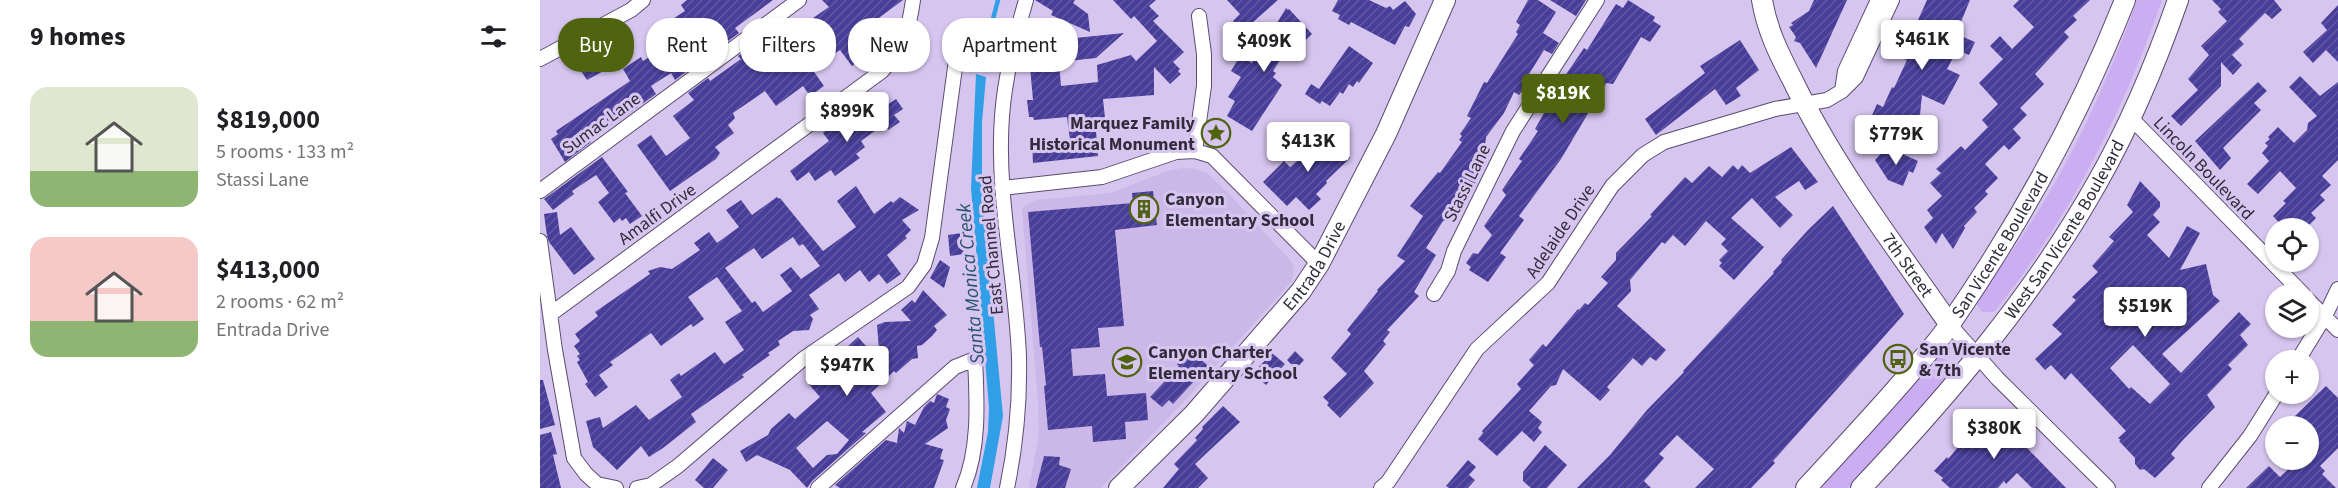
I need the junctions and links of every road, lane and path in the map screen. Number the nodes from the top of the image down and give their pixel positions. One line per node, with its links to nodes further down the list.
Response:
1 (643, 0): 14 (street)
2 (799, 0): 22 (street, Sumac Lane)
3 (913, 0): 29 (street, Amalfi Drive)
4 (1026, 0): 13 (street, East Channel Road)
5 (1445, 0): 24 (main road, Entrada Drive)
6 (1597, 0): 27 (street, Stassi Lane)
7 (1762, 0): 18 (main road)
8 (1878, 0): 17 (street)
9 (1892, 0): 17 (street)
10 (2125, 0): 31 (main road, San Vicente Boulevard)
11 (2178, 0): 19 (main road, West San Vicente Boulevard)
12 (1199, 16): 20 (street)
13 (1021, 18)
14 (540, 59)
15 (954, 72): 37 (street)
16 (1008, 72): 21 (street, East Channel Road)
17 (1842, 91): 18 (street, Adelaide Drive)
18 (1804, 104): 31 (main road, 7th Street); 42 (street, Adelaide Drive)
19 (2130, 118): 25 (street, Lincoln Boulevard); 34 (main road, West San Vicente Boulevard)
20 (1195, 151): 21 (street); 24 (street)
21 (1002, 188): 40 (street, East Channel Road)
22 (540, 190)
23 (540, 241): 29 (street)
24 (1319, 264): 41 (main road, Entrada Drive)
25 (2293, 284)
26 (2338, 289): 30 (street)
27 (1434, 294)
28 (2319, 310): 30 (street)
29 (552, 313): 36 (street)
30 (2325, 316): 32 (street); 33 (street)
31 (1950, 325): 34 (street, 7th Street); 43 (main road, San Vicente Boulevard)
32 (2338, 330)
33 (2304, 350)
34 (1978, 356): 44 (main road, West San Vicente Boulevard); 45 (street, 7th Street)
35 (2270, 404): 46 (street)
36 (616, 488)
37 (637, 488)
38 (818, 488): 39 (street)
39 (963, 488)
40 (1007, 488)
41 (1119, 488)
42 (1381, 488)
43 (1806, 488)
44 (1861, 488)
45 (2108, 488)
46 (2209, 488)

